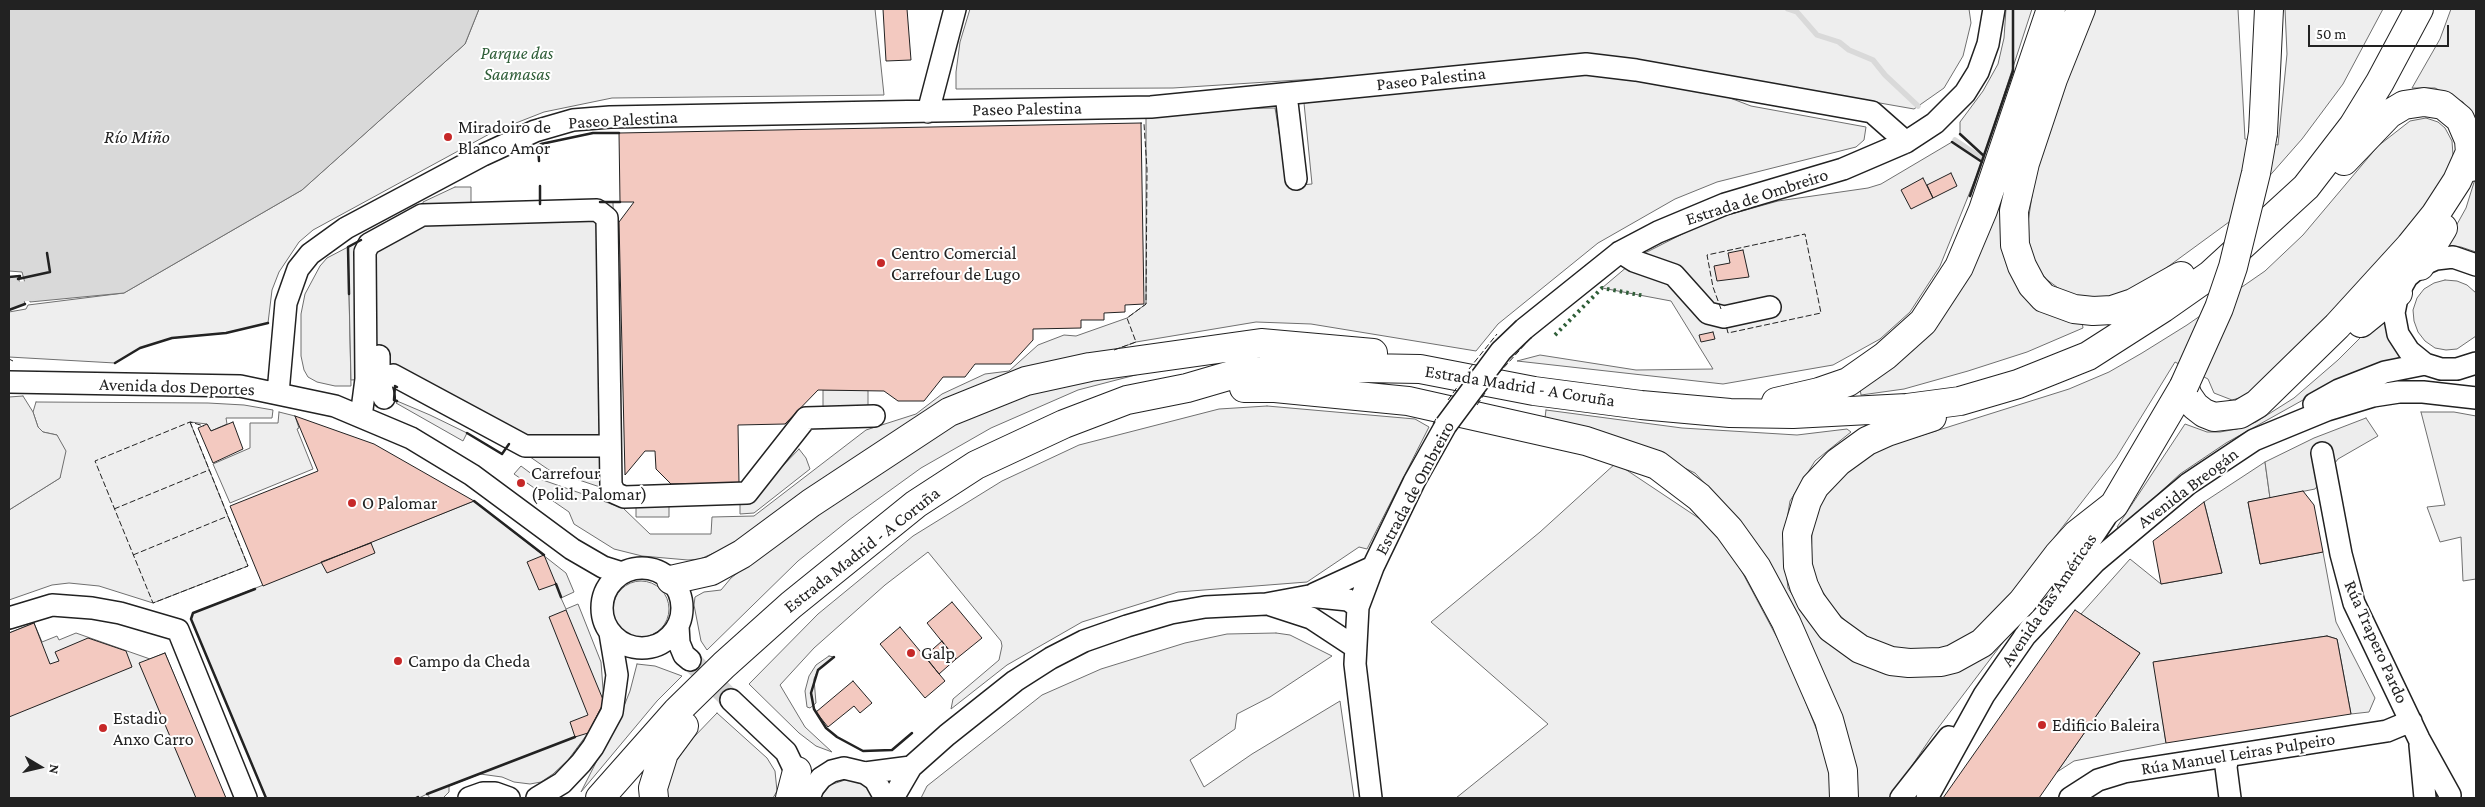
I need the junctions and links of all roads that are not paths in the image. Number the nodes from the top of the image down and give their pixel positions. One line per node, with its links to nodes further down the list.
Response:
1 (955, 9): 12 (street)
2 (1994, 9): 13 (street, Estrada de Ombreiro)
3 (2051, 9): 38 (highway)
4 (2081, 9): 17 (highway)
5 (2251, 9): 11 (highway)
6 (2268, 9): 11 (highway)
7 (2413, 9): 9 (highway)
8 (2418, 9): 9 (highway, Estrada Madrid - A Coruña)
9 (2406, 35): 16 (highway, Estrada Madrid - A Coruña)
10 (1286, 94): 12 (street, Paseo Palestina); 13 (street, Paseo Palestina); 15 (street)
11 (2266, 101): 31 (highway, bridge)
12 (928, 112): 33 (street, Paseo Palestina)
13 (1906, 142): 18 (street, Estrada de Ombreiro)
14 (2471, 150): 16 (highway); 20 (highway); 37 (highway)
15 (1296, 179)
16 (2306, 187): 17 (highway, Estrada Madrid - A Coruña)
17 (2275, 217): 36 (highway, Estrada Madrid - A Coruña)
18 (1620, 252): 24 (street); 46 (street, Estrada de Ombreiro, bridge)
19 (2476, 264): 20 (street)
20 (2420, 266): 21 (street)
21 (2398, 293): 25 (street); 37 (highway)
22 (356, 297): 29 (street)
23 (377, 297): 34 (street)
24 (1770, 307)
25 (2425, 364): 26 (street); 41 (street)
26 (2475, 364)
27 (1420, 368): 32 (highway, Estrada Madrid - A Coruña); 38 (highway, Estrada Madrid - A Coruña); 48 (highway)
28 (393, 374): 42 (street)
29 (366, 379): 40 (street); 42 (street)
30 (9, 382): 33 (street, Avenida dos Deportes)
31 (2184, 386): 37 (highway); 44 (highway)
32 (1187, 388): 60 (highway, Estrada Madrid - A Coruña); 82 (highway)
33 (278, 393): 40 (street, Avenida dos Deportes)
34 (384, 398)
35 (2476, 398): 41 (street, Avenida Breogán)
36 (1960, 401): 38 (highway, Estrada Madrid - A Coruña); 44 (highway)
37 (2257, 404)
38 (1730, 413)
39 (874, 416): 42 (street)
40 (361, 418): 45 (street, Avenida dos Deportes)
41 (2254, 440): 57 (street, Avenida Breogán)
42 (610, 446)
43 (2322, 453): 64 (street, Rúa Trapero Pardo)
44 (2114, 505): 57 (street, Avenida das Américas)
45 (572, 549): 47 (street, Avenida dos Deportes); 50 (street, Avenida dos Deportes)
46 (1373, 566): 49 (street); 52 (street, Estrada de Ombreiro)
47 (622, 573): 48 (street); 50 (street)
48 (671, 580): 55 (street)
49 (1309, 596): 51 (street); 52 (street)
50 (602, 601): 56 (street)
51 (1266, 604): 54 (street); 67 (street)
52 (1358, 610): 54 (street); 58 (street, Estrada de Ombreiro)
53 (9, 618): 71 (street)
54 (1311, 618): 58 (street)
55 (678, 626): 59 (street); 59 (street)
56 (610, 634): 59 (street); 74 (street)
57 (2024, 637): 61 (street, Avenida das Américas)
58 (1355, 647): 81 (street, Estrada de Ombreiro)
59 (649, 648)
60 (724, 665): 75 (highway, Estrada Madrid - A Coruña); 76 (highway)
61 (1984, 695): 63 (street, Avenida das Américas); 85 (street, Avenida das Américas)
62 (732, 700): 66 (street)
63 (1960, 725): 83 (street, Avenida das Américas); 84 (street)
64 (2415, 730): 65 (street, Rúa Manuel Leiras Pulpeiro); 70 (street, Rúa Trapero Pardo); 88 (street, Rúa Trapero Pardo)
65 (2228, 757): 86 (street, Rúa Manuel Leiras Pulpeiro); 87 (street)
66 (792, 762): 68 (street); 77 (highway); 78 (street)
67 (911, 766): 69 (street); 80 (street)
68 (832, 771): 69 (street); 78 (street)
69 (865, 773): 79 (street)
70 (2449, 797)
71 (246, 798)
72 (469, 798): 73 (street)
73 (509, 798)
74 (537, 798)
75 (600, 798)
76 (654, 798)
77 (790, 798)
78 (808, 798)
79 (885, 798)
80 (893, 798)
81 (1371, 798)
82 (1844, 798)
83 (1901, 798)
84 (1913, 798)
85 (1927, 798)
86 (2070, 798)
87 (2230, 798)
88 (2425, 798)

